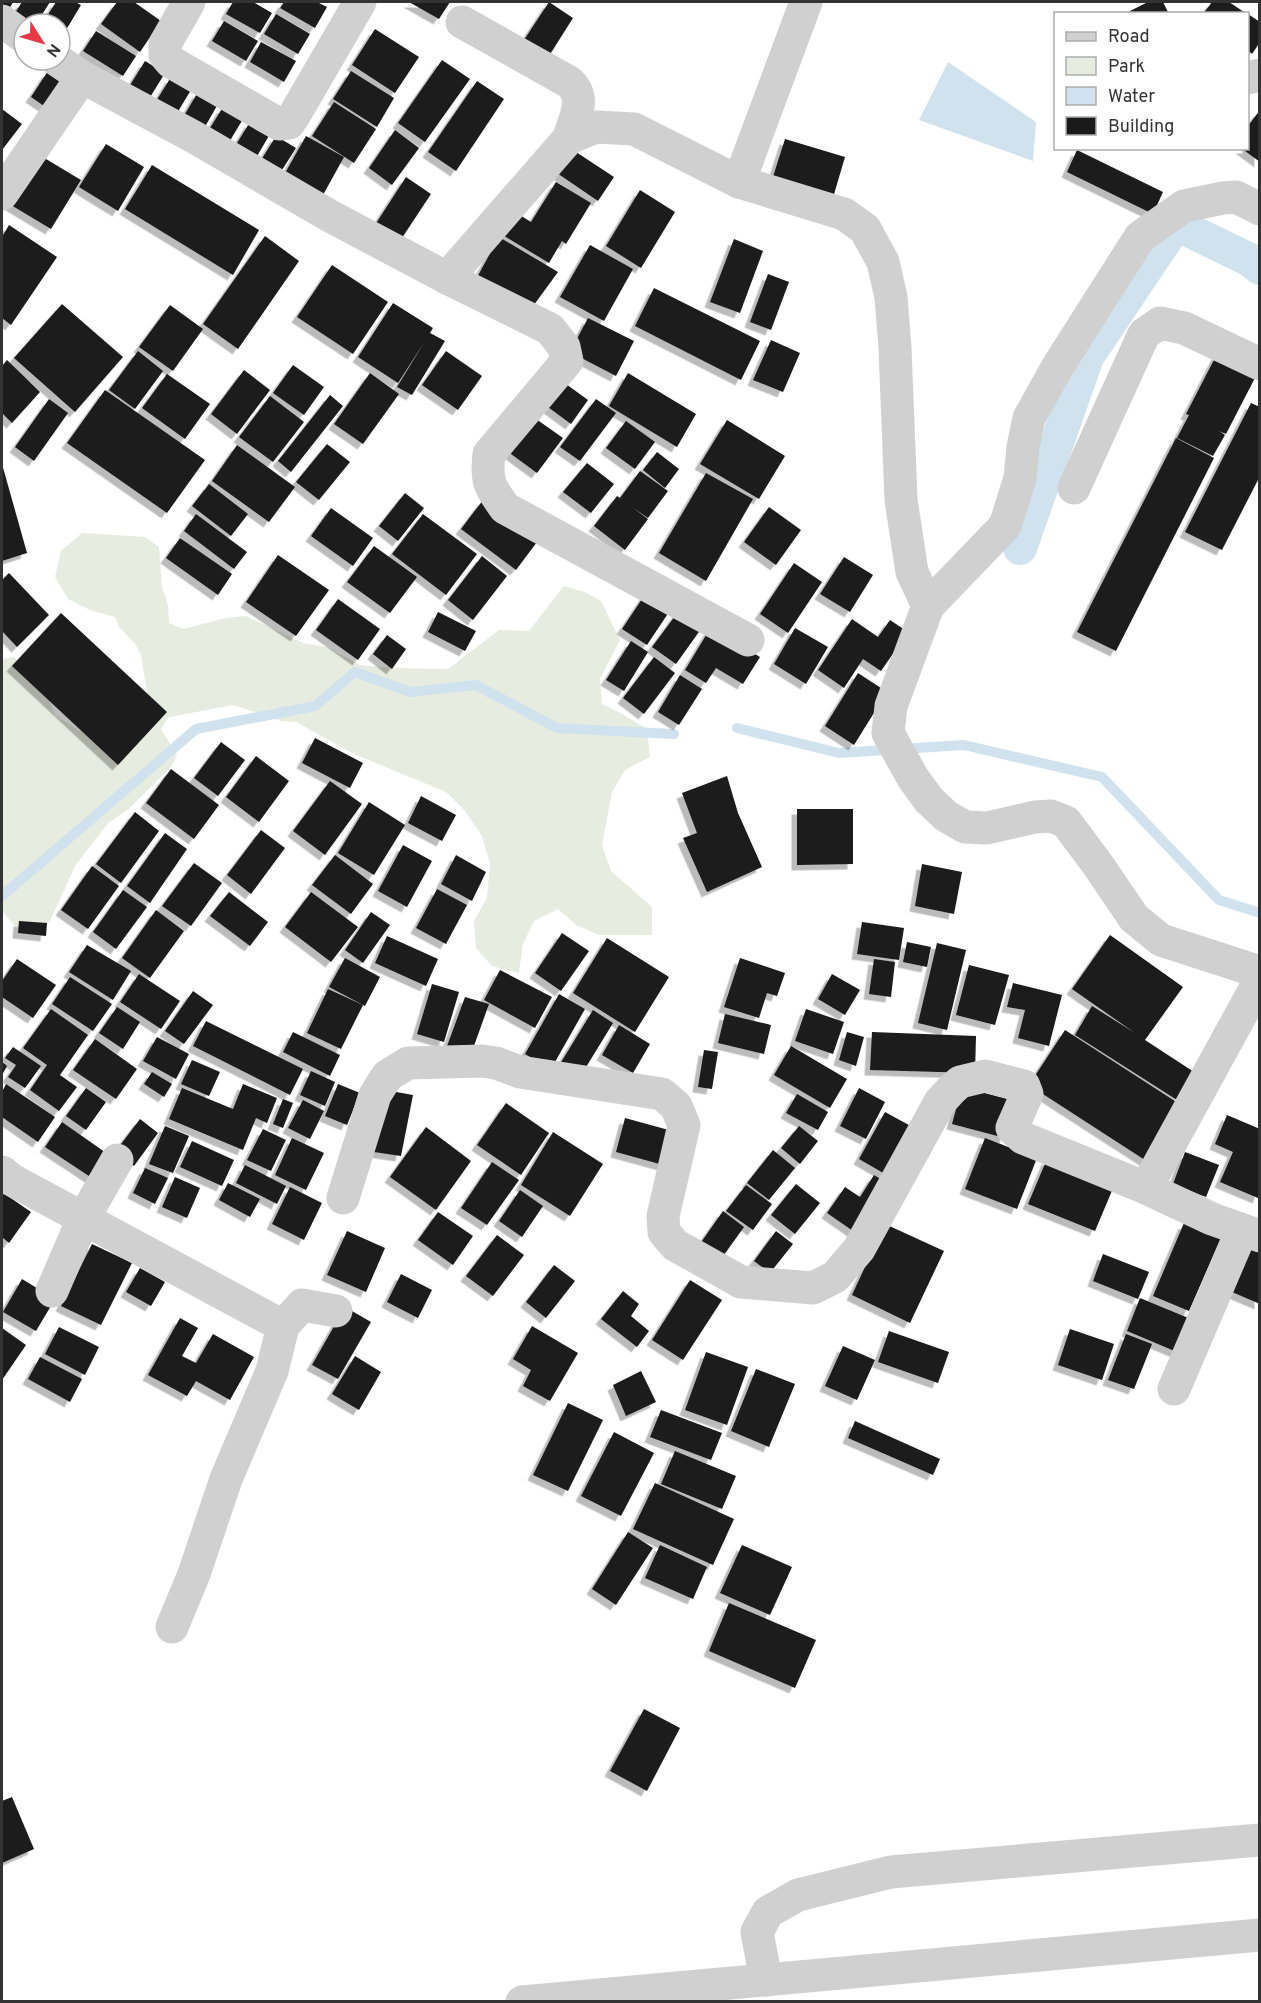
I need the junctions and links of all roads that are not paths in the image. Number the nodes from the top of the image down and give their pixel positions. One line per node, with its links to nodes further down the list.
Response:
1 (189, 2): 2 (street)
2 (360, 2)
3 (806, 2): 8 (street)
4 (462, 22): 7 (street)
5 (72, 70): 11 (street)
6 (68, 72): 9 (street)
7 (569, 138): 8 (street); 11 (street)
8 (739, 182): 14 (street)
9 (2, 194)
10 (1260, 209): 14 (street)
11 (447, 278): 15 (street)
12 (1260, 364): 13 (street)
13 (1074, 488)
14 (928, 606): 16 (street)
15 (748, 639)
16 (1260, 972)
17 (1260, 980): 20 (street)
18 (117, 1160): 22 (street)
19 (2, 1172): 22 (street)
20 (1146, 1188): 21 (street); 23 (street)
21 (343, 1198)
22 (83, 1219): 24 (street); 26 (street)
23 (1251, 1233): 27 (street)
24 (52, 1291)
25 (336, 1311): 26 (street)
26 (283, 1326): 28 (street)
27 (1174, 1389)
28 (172, 1627)
29 (1260, 1840): 31 (street)
30 (1260, 1935): 31 (street)
31 (766, 1980): 32 (street)
32 (720, 1993): 33 (street)
33 (662, 1995): 34 (street)
34 (522, 2001)

